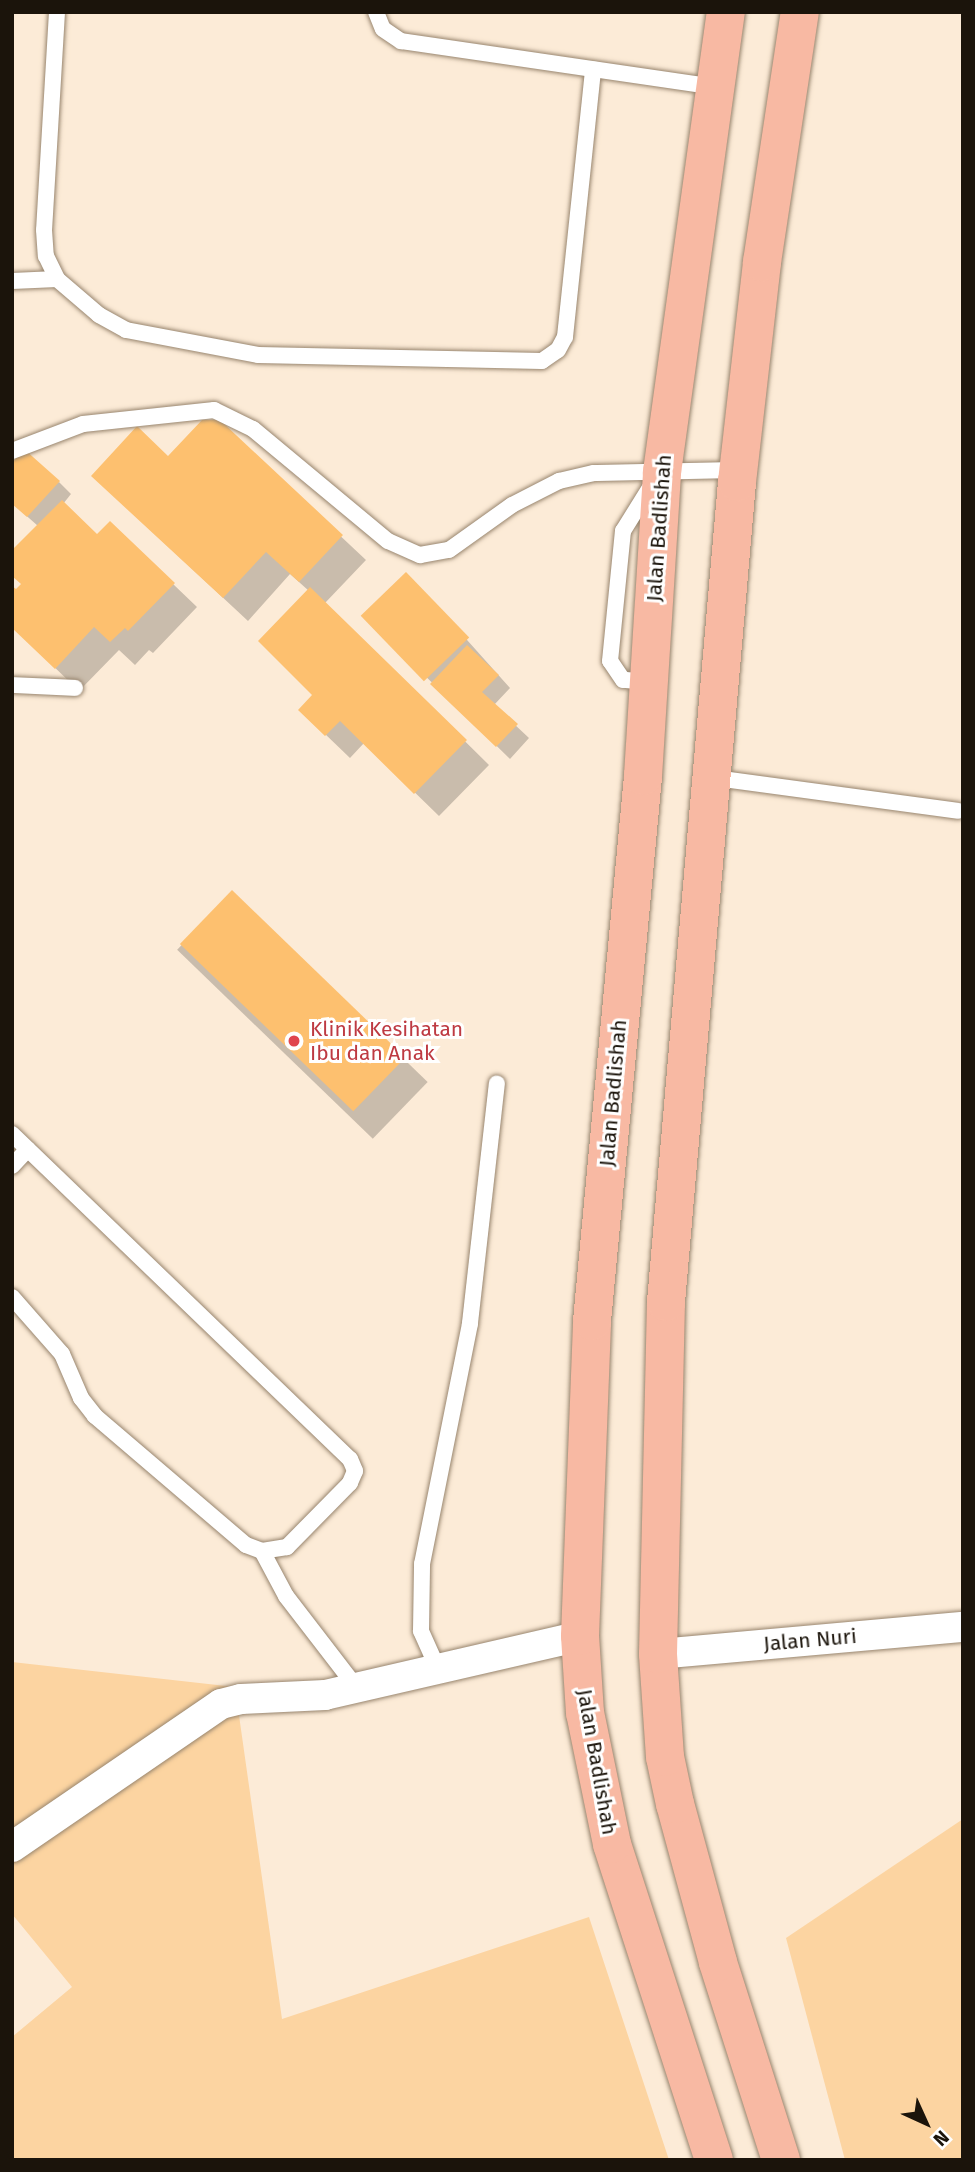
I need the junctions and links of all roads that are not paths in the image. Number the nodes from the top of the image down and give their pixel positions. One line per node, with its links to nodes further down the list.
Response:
1 (57, 12): 7 (lane)
2 (376, 12): 5 (lane)
3 (726, 12): 6 (main road, Jalan Badlishah)
4 (800, 12): 10 (main road)
5 (593, 69): 6 (lane); 7 (lane)
6 (716, 87): 11 (main road, Jalan Badlishah)
7 (57, 279): 8 (lane)
8 (12, 281)
9 (12, 452): 11 (lane)
10 (738, 470): 11 (lane); 14 (main road)
11 (662, 472): 23 (main road, Jalan Badlishah)
12 (12, 685): 13 (lane)
13 (75, 688)
14 (715, 778): 15 (lane); 24 (main road)
15 (958, 811)
16 (497, 1084): 25 (lane)
17 (12, 1134): 18 (lane)
18 (28, 1149): 19 (lane); 21 (lane)
19 (12, 1166)
20 (12, 1297): 21 (lane)
21 (262, 1551): 26 (lane)
22 (963, 1627): 24 (street, Jalan Nuri)
23 (580, 1636): 25 (street); 28 (main road, Jalan Badlishah)
24 (658, 1654): 29 (main road)
25 (438, 1669): 26 (street)
26 (356, 1687): 27 (street)
27 (12, 1846)
28 (713, 2160)
29 (780, 2160)

